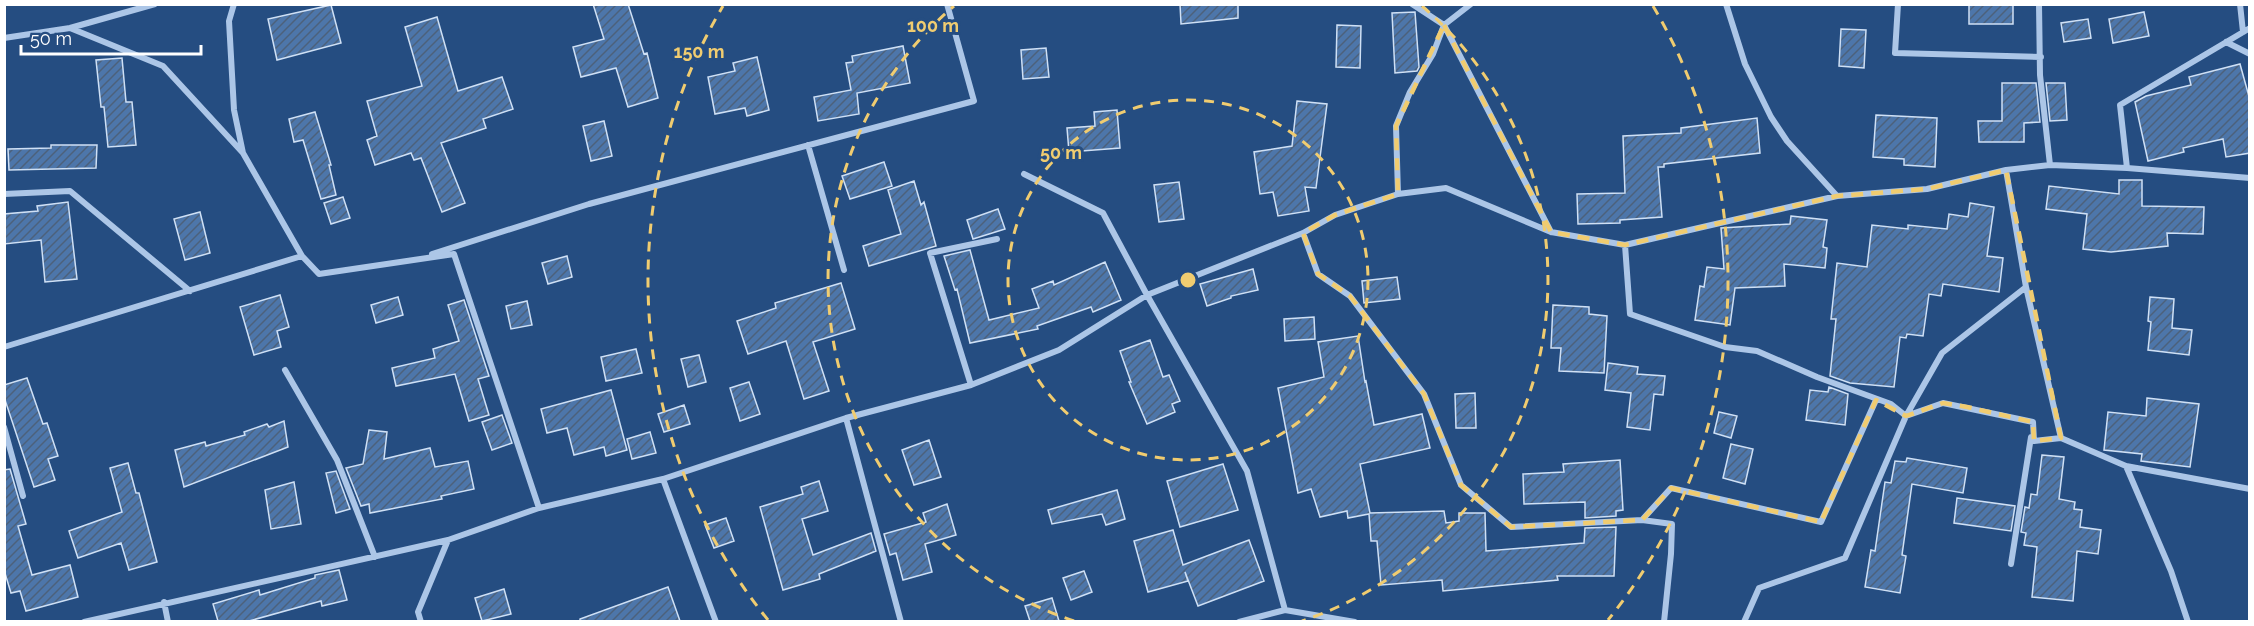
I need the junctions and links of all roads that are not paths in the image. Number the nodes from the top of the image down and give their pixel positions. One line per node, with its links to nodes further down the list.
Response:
1 (155, 4): 11 (street)
2 (234, 4): 19 (street)
3 (946, 4): 18 (street)
4 (1413, 4): 10 (street)
5 (1471, 4): 10 (street)
6 (1726, 4): 27 (street)
7 (1898, 4): 17 (street)
8 (2039, 4): 17 (street)
9 (2240, 4): 13 (street)
10 (1444, 26): 26 (street); 28 (street)
11 (70, 28): 14 (street); 19 (street)
12 (2250, 28): 13 (street)
13 (2243, 32): 15 (street)
14 (4, 38)
15 (2226, 42): 16 (street); 21 (street)
16 (2250, 54)
17 (2041, 57): 20 (street)
18 (808, 145): 33 (street); 34 (street)
19 (243, 153): 32 (street)
20 (2050, 165): 21 (street); 22 (street)
21 (2127, 168): 24 (street)
22 (2006, 170): 27 (street); 35 (street)
23 (1024, 174): 37 (street)
24 (2250, 178)
25 (4, 194): 36 (street)
26 (1398, 194): 28 (street); 29 (street)
27 (1837, 196): 31 (street)
28 (1551, 232): 31 (street)
29 (1303, 233): 37 (street); 52 (street)
30 (997, 239): 40 (street)
31 (1624, 245): 41 (street)
32 (302, 256): 33 (street); 36 (street)
33 (418, 258): 51 (street)
34 (844, 270)
35 (2026, 287): 42 (street); 46 (street)
36 (189, 291): 38 (street)
37 (1147, 295): 40 (street); 57 (street)
38 (4, 347)
39 (285, 370): 54 (street)
40 (971, 385): 43 (street)
41 (1876, 400): 42 (street); 52 (street)
42 (1906, 416): 44 (street); 66 (street)
43 (846, 418): 48 (street); 62 (street)
44 (2033, 422): 46 (street); 55 (street)
45 (4, 428): 50 (street)
46 (2061, 438): 47 (street)
47 (2126, 466): 49 (street); 67 (street)
48 (663, 478): 51 (street); 61 (street)
49 (2250, 489)
50 (23, 496)
51 (539, 508): 53 (street)
52 (1642, 520): 65 (street)
53 (448, 540): 54 (street); 60 (street)
54 (375, 557): 56 (street)
55 (2011, 564)
56 (164, 602): 58 (street); 59 (street)
57 (1285, 610): 63 (street); 64 (street)
58 (84, 621)
59 (168, 621)
60 (421, 621)
61 (716, 621)
62 (901, 621)
63 (1239, 621)
64 (1355, 621)
65 (1664, 621)
66 (1744, 621)
67 (2188, 621)

